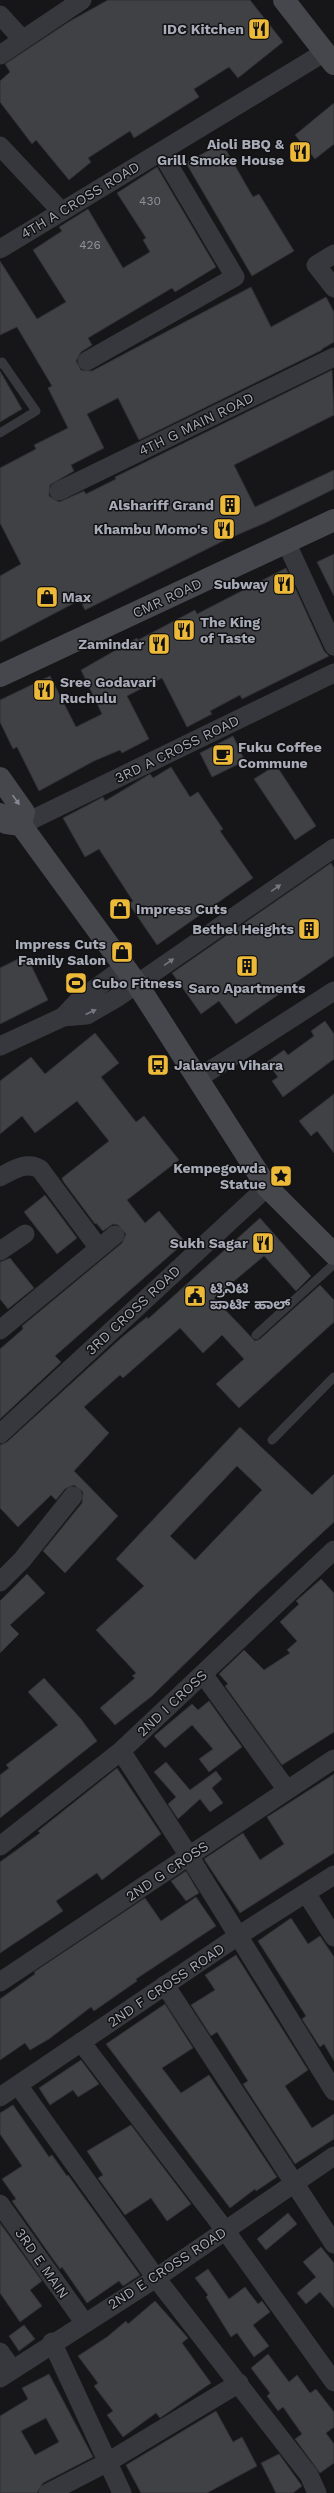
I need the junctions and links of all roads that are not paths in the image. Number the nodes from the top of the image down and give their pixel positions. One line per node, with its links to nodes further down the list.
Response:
1 (82, 0): 4 (street)
2 (284, 0): 6 (main road)
3 (0, 15): 4 (street)
4 (22, 39): 5 (street)
5 (0, 55)
6 (329, 58): 8 (street, 4TH A CROSS ROAD)
7 (0, 146): 9 (street)
8 (161, 152): 9 (street, 4TH A CROSS ROAD); 14 (street)
9 (61, 211): 10 (street, 4TH A CROSS ROAD)
10 (0, 249)
11 (334, 254): 12 (street)
12 (334, 288)
13 (334, 357): 17 (street, 4TH G MAIN ROAD)
14 (87, 361)
15 (0, 364): 16 (lane)
16 (0, 433)
17 (58, 491)
18 (334, 520): 19 (main road, CMR ROAD)
19 (286, 542): 20 (street); 22 (main road, CMR ROAD)
20 (334, 646)
21 (334, 673): 25 (street, 3RD A CROSS ROAD)
22 (0, 676)
23 (0, 778): 25 (main road, one-way to 25)
24 (0, 814): 25 (main road)
25 (21, 825): 27 (main road)
26 (334, 848): 27 (street, one-way to 26)
27 (131, 975): 29 (street); 30 (main road)
28 (334, 991): 30 (street)
29 (0, 1046)
30 (197, 1079): 32 (main road)
31 (0, 1177): 35 (street)
32 (267, 1187): 37 (main road); 42 (street, 3RD CROSS ROAD)
33 (25, 1234): 36 (street)
34 (115, 1235): 35 (street)
35 (98, 1247): 39 (street)
36 (0, 1251)
37 (334, 1254)
38 (334, 1264): 40 (lane)
39 (0, 1330)
40 (256, 1335)
41 (334, 1377): 43 (lane)
42 (0, 1434)
43 (272, 1440)
44 (73, 1496): 46 (street)
45 (334, 1550): 47 (street, 2ND I CROSS)
46 (0, 1582)
47 (203, 1674): 48 (street, 2ND I CROSS); 50 (street)
48 (121, 1751): 51 (street, 2ND I CROSS); 52 (street)
49 (334, 1760): 50 (street, 2ND G CROSS)
50 (287, 1790): 52 (street, 2ND G CROSS)
51 (0, 1846)
52 (189, 1856): 55 (street); 57 (street, 2ND G CROSS)
53 (334, 1875): 54 (street, 2ND F CROSS ROAD)
54 (306, 1893): 55 (street, 2ND F CROSS ROAD); 56 (street)
55 (238, 1936): 58 (street, 2ND F CROSS ROAD); 61 (street)
56 (334, 1937)
57 (0, 1982)
58 (165, 1986): 59 (street, 2ND F CROSS ROAD); 64 (street)
59 (81, 2042): 60 (street, 2ND F CROSS ROAD); 66 (street)
60 (18, 2084): 62 (street, 2ND F CROSS ROAD); 68 (street)
61 (334, 2091)
62 (0, 2097)
63 (334, 2156): 64 (street, 2ND E CROSS ROAD)
64 (293, 2184): 66 (street, 2ND E CROSS ROAD); 67 (street)
65 (0, 2204): 69 (street, 3RD E MAIN)
66 (225, 2230): 68 (street, 2ND E CROSS ROAD); 73 (street)
67 (334, 2244)
68 (156, 2278): 69 (street, 2ND E CROSS ROAD); 74 (street)
69 (84, 2322): 70 (street, 2ND E CROSS ROAD)
70 (52, 2342): 72 (street, 2ND E CROSS ROAD); 75 (street)
71 (0, 2352): 72 (street)
72 (6, 2373)
73 (334, 2382)
74 (239, 2383): 75 (street); 78 (street)
75 (108, 2462): 76 (street); 77 (street)
76 (48, 2493)
77 (122, 2493)
78 (317, 2493)

